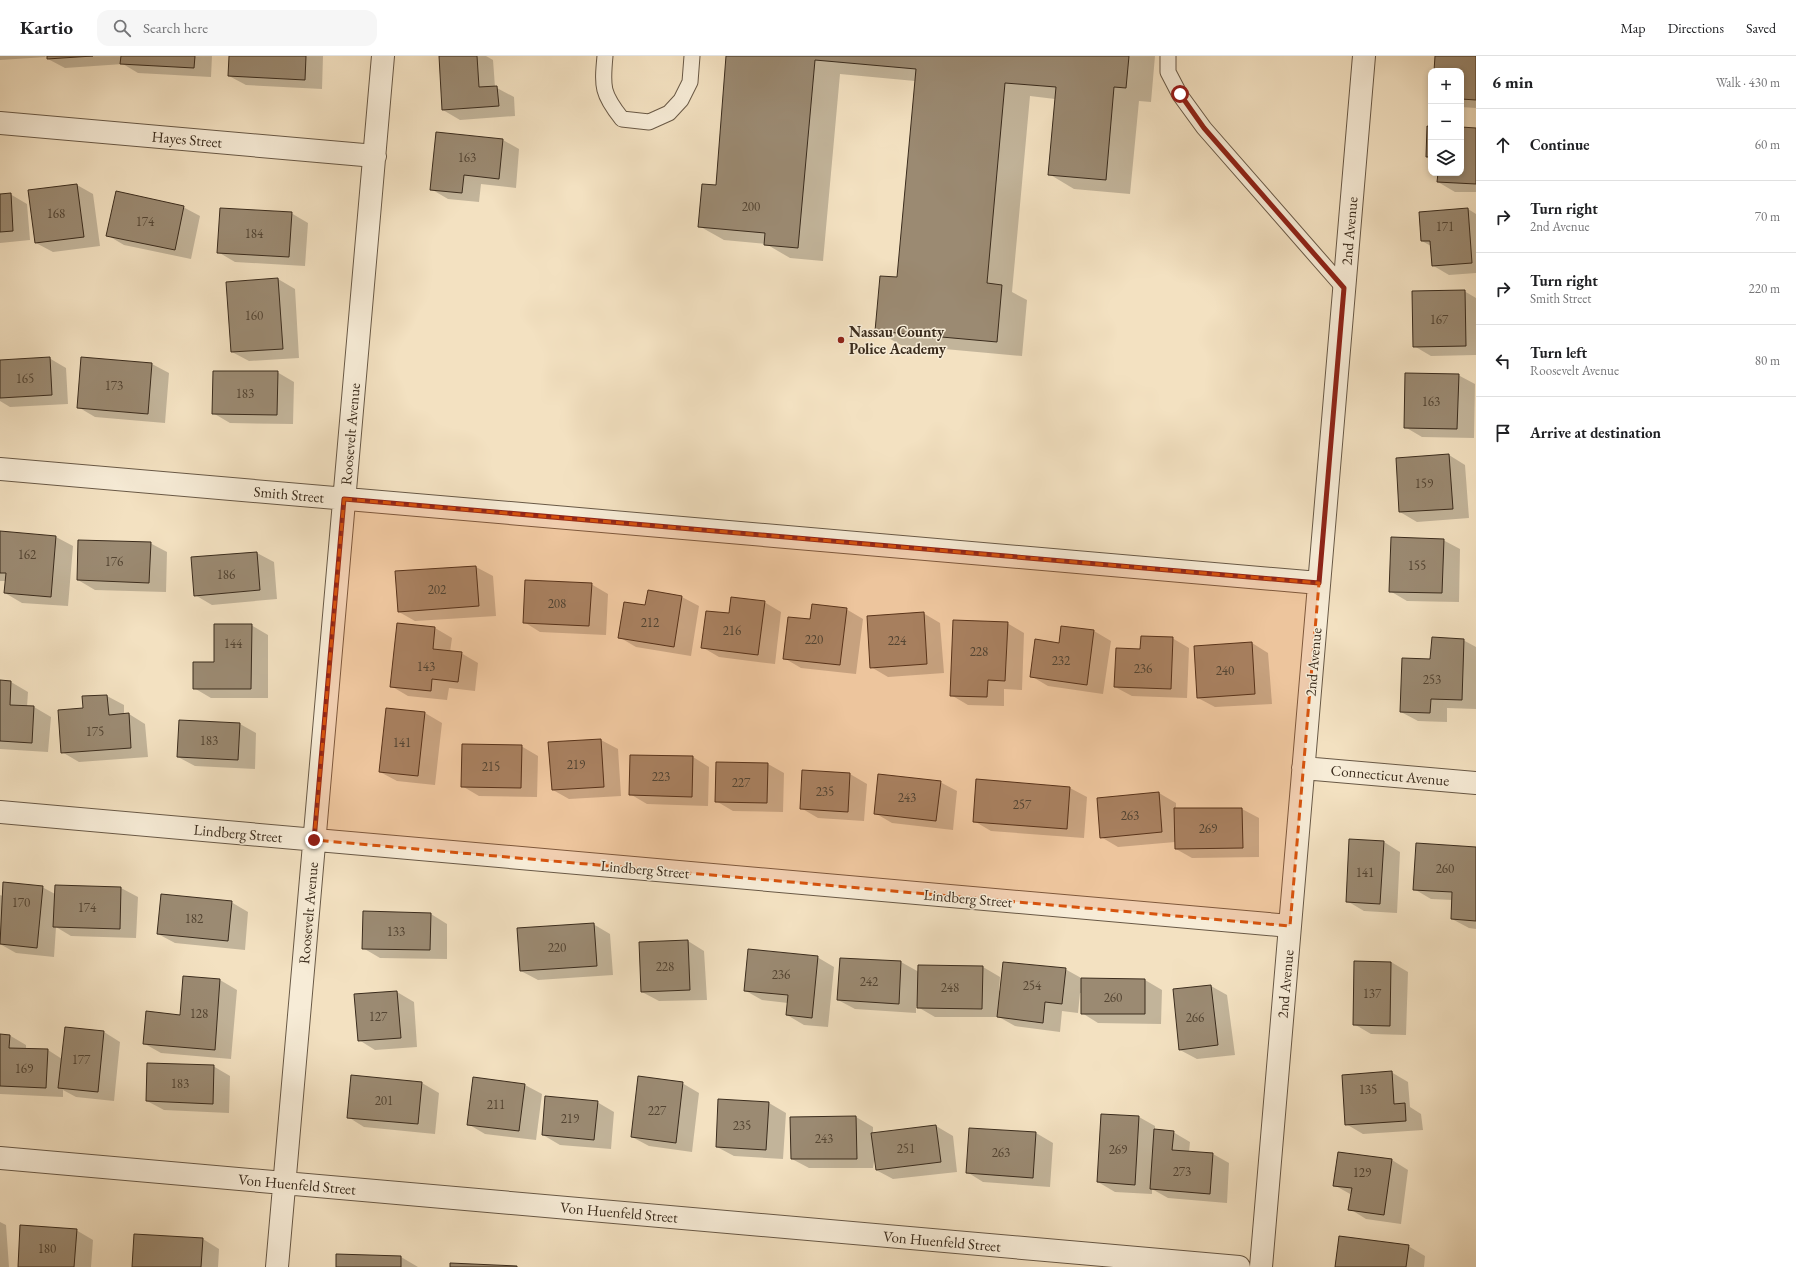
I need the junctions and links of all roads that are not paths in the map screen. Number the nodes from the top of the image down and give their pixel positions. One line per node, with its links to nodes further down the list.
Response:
1 (383, 56): 7 (street, Roosevelt Avenue)
2 (605, 56): 3 (lane)
3 (692, 56)
4 (1168, 56): 8 (lane)
5 (1364, 56): 8 (street, 2nd Avenue)
6 (0, 123): 7 (street, Hayes Street)
7 (374, 156): 10 (street, Roosevelt Avenue)
8 (1344, 288): 11 (street, 2nd Avenue)
9 (0, 469): 10 (street, Smith Street)
10 (344, 499): 11 (street, Smith Street); 15 (street, Roosevelt Avenue)
11 (1319, 583): 12 (street, 2nd Avenue)
12 (1303, 768): 13 (street, Connecticut Avenue); 16 (street, 2nd Avenue)
13 (1476, 783)
14 (0, 812): 15 (street, Lindberg Street)
15 (314, 840): 16 (street, Lindberg Street); 18 (street, Roosevelt Avenue)
16 (1290, 926): 21 (street, 2nd Avenue)
17 (0, 1158): 18 (street, Von Huenfeld Street)
18 (284, 1183): 19 (street, Roosevelt Avenue); 20 (street, Von Huenfeld Street)
19 (276, 1267)
20 (1239, 1267)
21 (1261, 1267)

